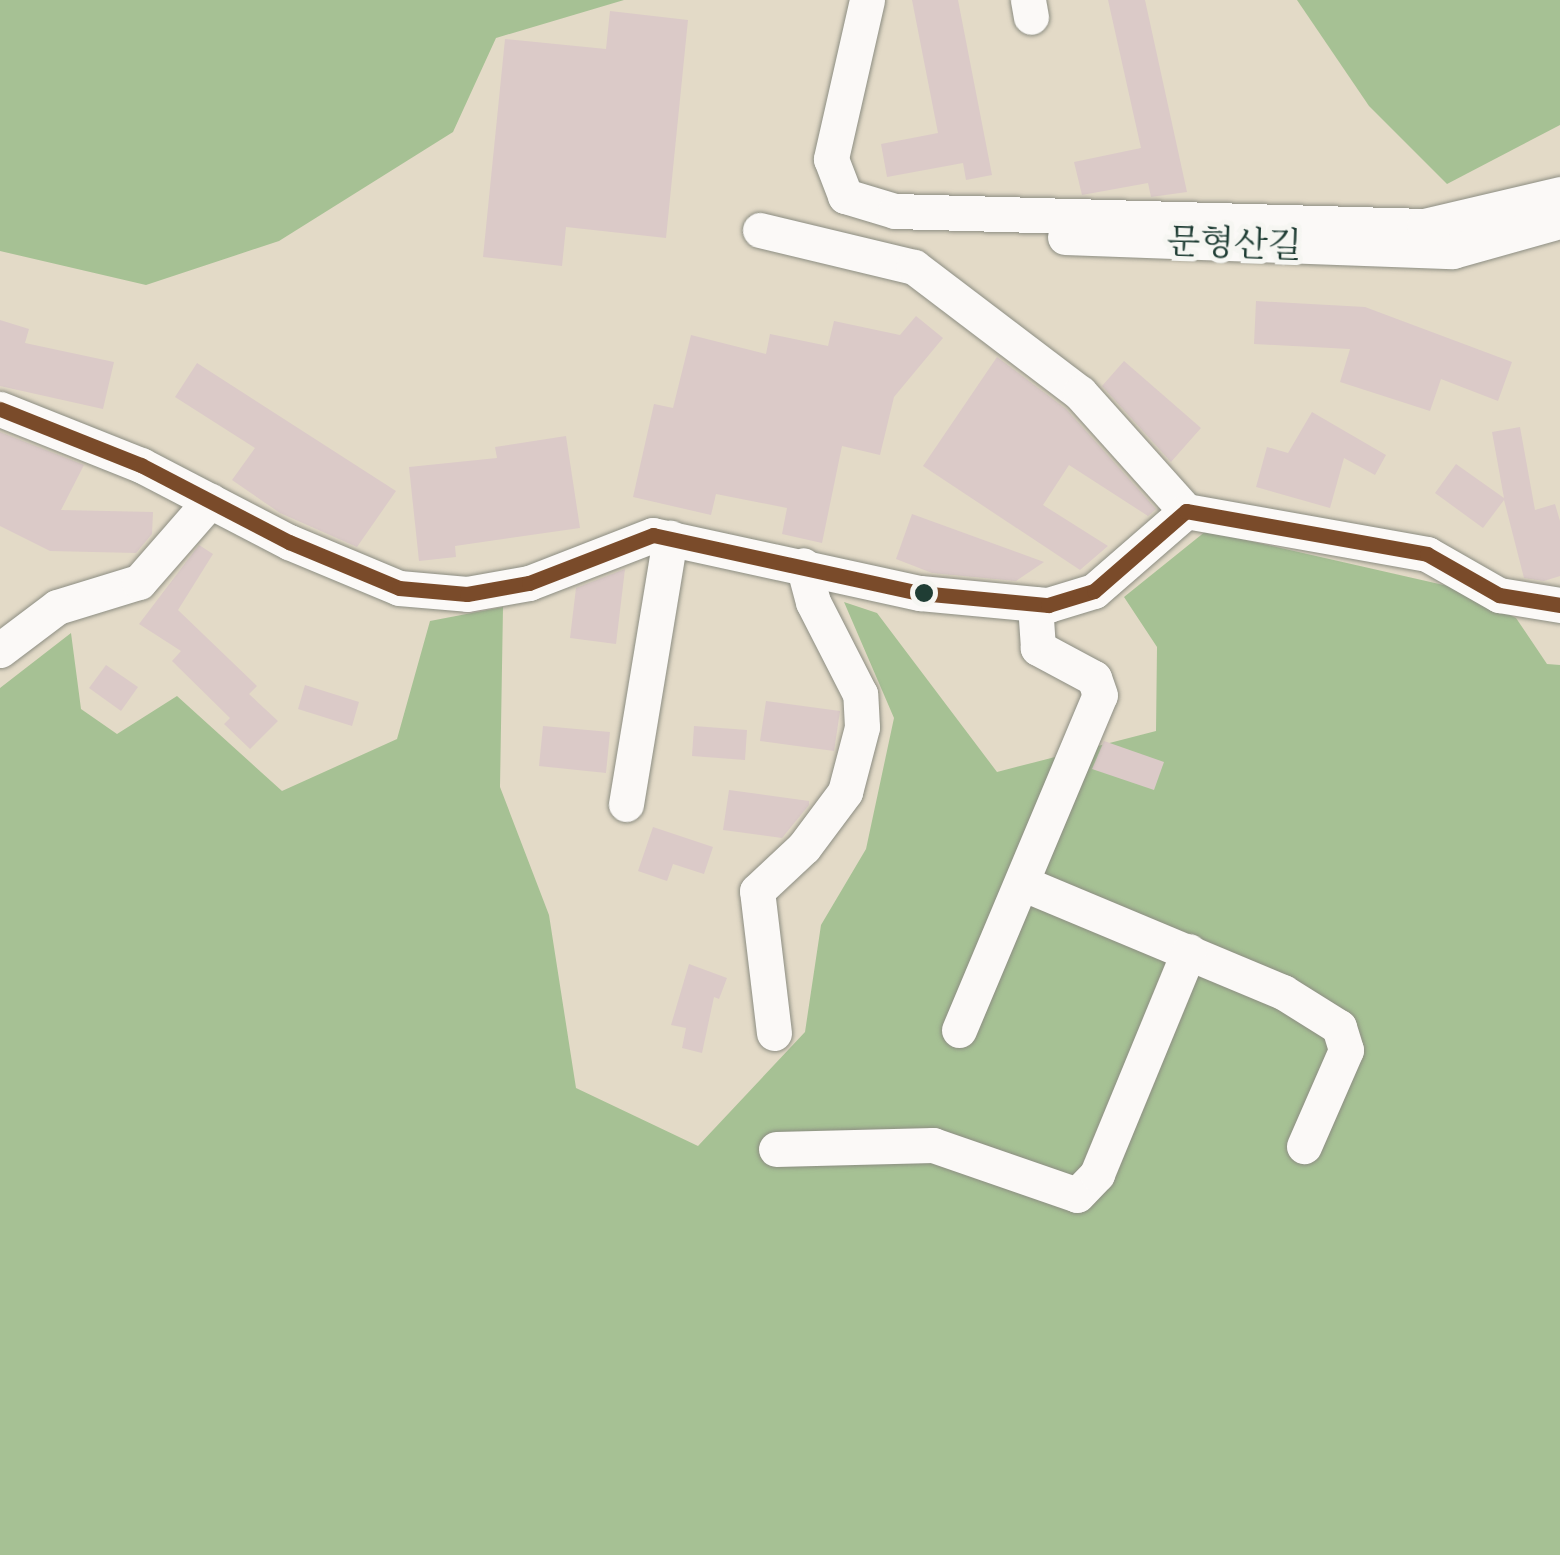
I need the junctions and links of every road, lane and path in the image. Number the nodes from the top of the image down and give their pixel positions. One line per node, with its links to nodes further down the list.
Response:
1 (867, 0): 2 (street)
2 (1560, 194)
3 (1560, 221): 4 (street, 문형산길)
4 (904, 227)
5 (760, 230): 8 (street)
6 (0, 409): 7 (street)
7 (210, 501): 9 (street); 13 (street)
8 (1186, 511): 11 (street); 12 (street)
9 (670, 538): 10 (street); 14 (street)
10 (803, 565): 11 (street); 18 (street)
11 (1035, 604): 15 (street)
12 (1560, 604)
13 (0, 650)
14 (626, 804)
15 (1022, 883): 16 (street); 17 (street)
16 (1189, 951): 19 (street); 20 (street)
17 (959, 1030)
18 (774, 1033)
19 (1304, 1146)
20 (776, 1149)

